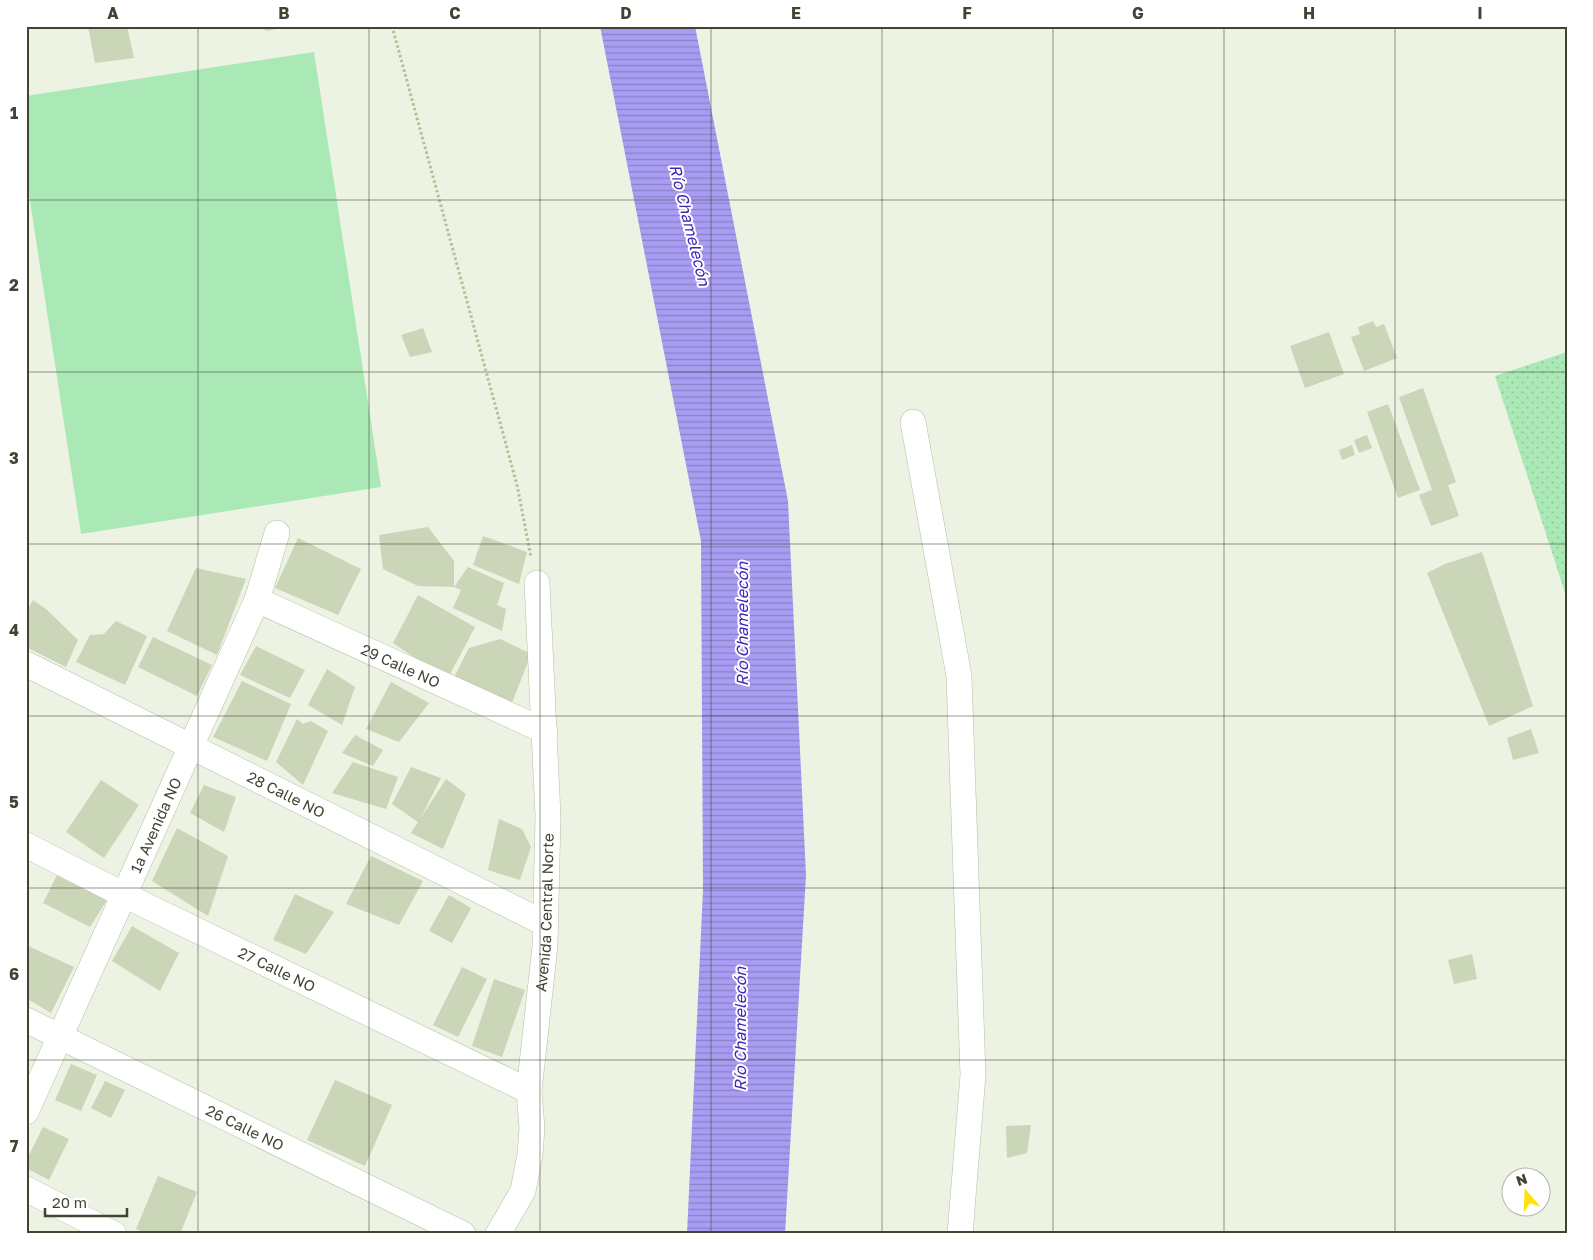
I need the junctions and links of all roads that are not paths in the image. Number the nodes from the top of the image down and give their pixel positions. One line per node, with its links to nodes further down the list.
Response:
1 (912, 422): 19 (street)
2 (277, 534): 4 (street, 1a Avenida NO)
3 (536, 583): 6 (street, Avenida Central Norte)
4 (257, 600): 6 (street, 29 Calle NO); 7 (street, 1a Avenida NO)
5 (26, 664): 7 (street, 28 Calle NO)
6 (545, 730): 10 (street, Avenida Central Norte)
7 (191, 746): 9 (street, 1a Avenida NO); 10 (street, 28 Calle NO)
8 (26, 845): 9 (street, 27 Calle NO)
9 (124, 895): 12 (street, 1a Avenida NO); 13 (street, 27 Calle NO)
10 (546, 924): 13 (street, Avenida Central Norte)
11 (26, 1020): 12 (street, 26 Calle NO)
12 (60, 1037): 14 (street, 1a Avenida NO); 17 (street, 26 Calle NO)
13 (529, 1091): 18 (street, Avenida Central Norte)
14 (26, 1112)
15 (26, 1189): 16 (street)
16 (114, 1234)
17 (463, 1234)
18 (498, 1234)
19 (960, 1234)

